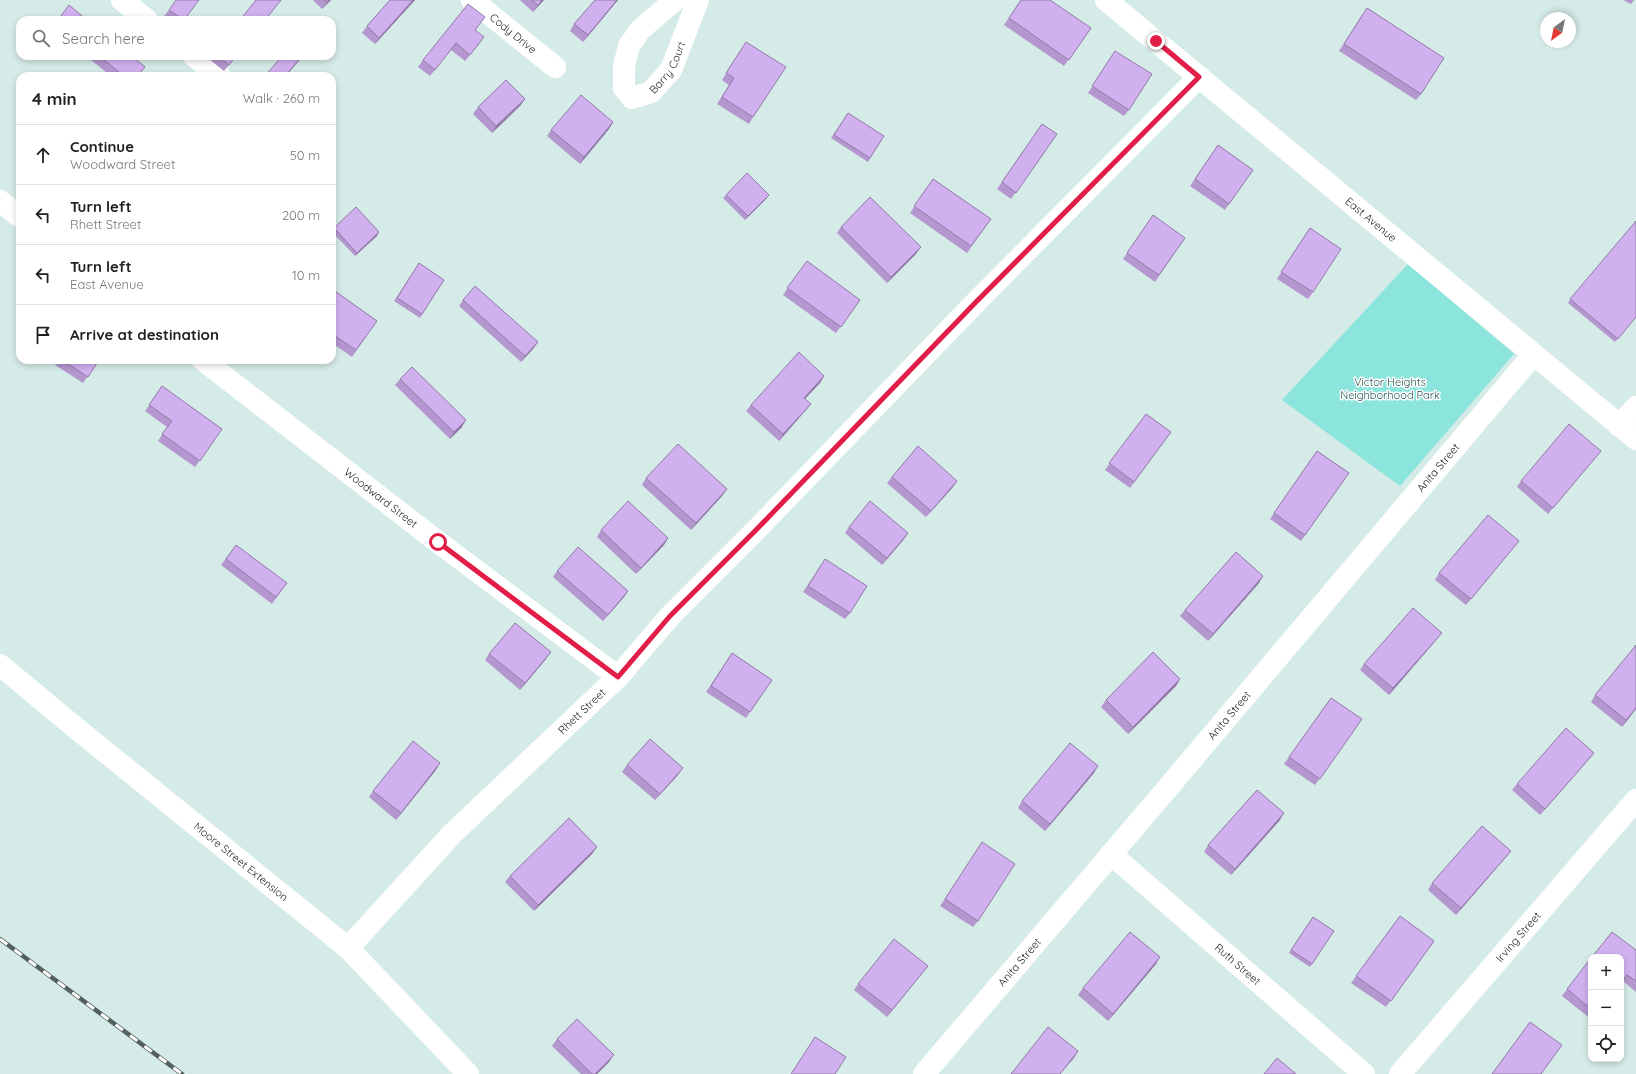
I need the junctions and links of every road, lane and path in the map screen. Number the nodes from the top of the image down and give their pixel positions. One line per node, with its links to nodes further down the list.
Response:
1 (122, 0): 6 (street)
2 (472, 0): 8 (street, Cody Drive)
3 (675, 0): 4 (street, Barry Court)
4 (698, 0)
5 (1106, 0): 10 (street, East Avenue)
6 (142, 16)
7 (199, 60): 9 (street)
8 (555, 67)
9 (215, 72)
10 (1199, 77): 13 (street, East Avenue); 19 (street, Rhett Street)
11 (0, 201): 12 (street)
12 (16, 214)
13 (1533, 354): 16 (street, East Avenue); 21 (street, Anita Street)
14 (208, 364): 19 (street, Woodward Street)
15 (1636, 407): 16 (street)
16 (1619, 426): 17 (street, East Avenue)
17 (1636, 439)
18 (0, 665): 22 (street, Moore Street Extension)
19 (618, 677): 22 (street, Rhett Street)
20 (1636, 800): 26 (street, Irving Street)
21 (1111, 854): 24 (street, Anita Street); 25 (street, Ruth Street)
22 (348, 948): 23 (street, Moore Street Extension)
23 (468, 1074)
24 (924, 1074)
25 (1364, 1074)
26 (1400, 1074)

